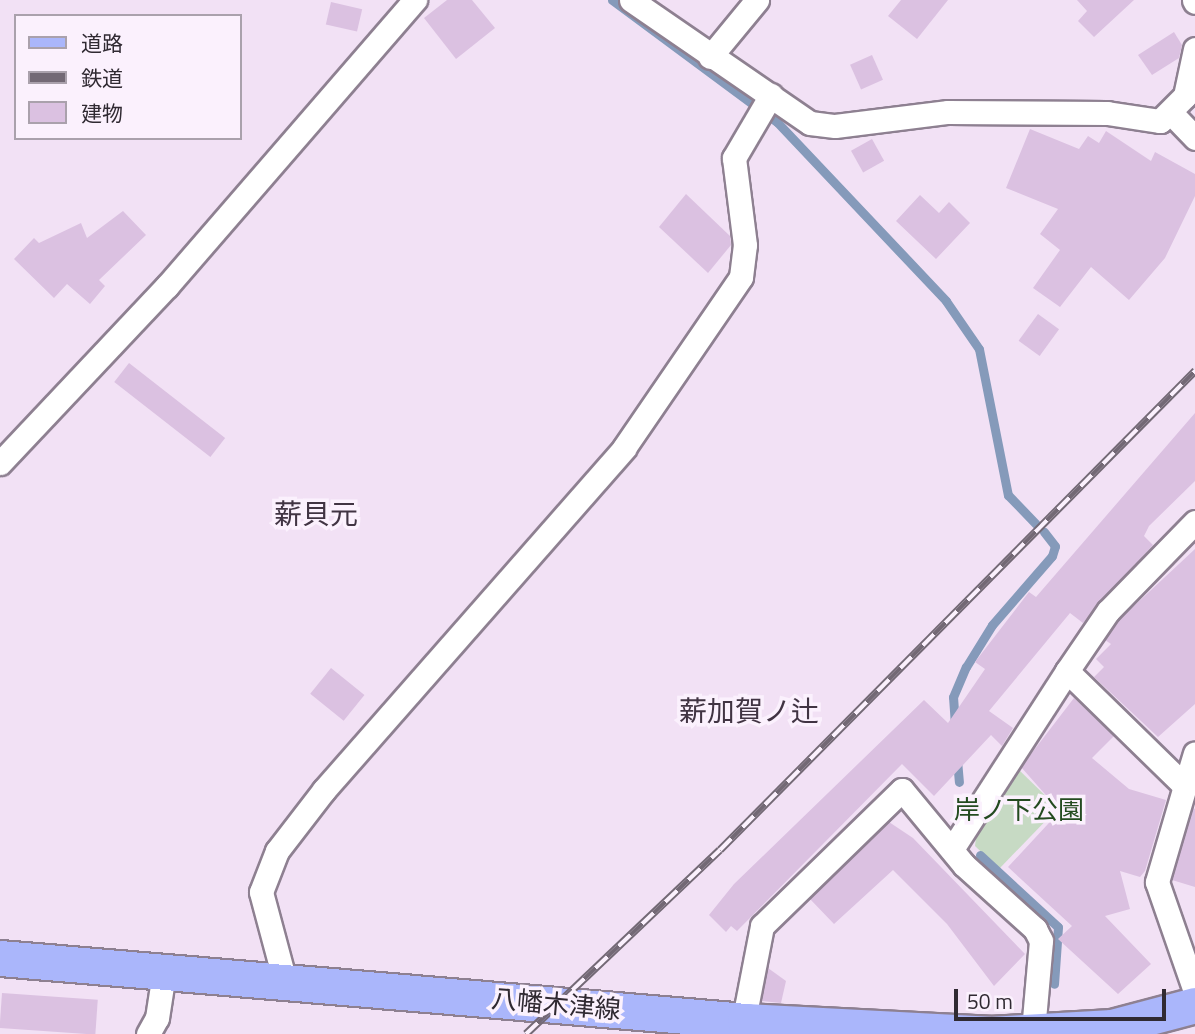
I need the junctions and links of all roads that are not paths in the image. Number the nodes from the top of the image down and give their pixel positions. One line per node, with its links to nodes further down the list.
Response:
1 (415, 0): 9 (street)
2 (631, 0): 5 (street)
3 (757, 0): 5 (street)
4 (1195, 49): 7 (street)
5 (710, 57): 6 (street)
6 (764, 103): 7 (street); 17 (street)
7 (1173, 115): 8 (street)
8 (1195, 138)
9 (0, 463)
10 (1195, 522): 11 (street)
11 (1067, 671): 13 (street); 14 (street)
12 (1195, 754): 13 (street)
13 (1185, 786): 18 (street)
14 (952, 849): 20 (street); 21 (street)
15 (0, 958): 16 (main road, 八幡木津線)
16 (164, 973): 17 (main road, 八幡木津線); 22 (street)
17 (284, 978): 20 (main road, 八幡木津線)
18 (1195, 991)
19 (1195, 1005): 21 (main road, 八幡木津線)
20 (743, 1028): 21 (main road, 八幡木津線)
21 (1033, 1031)
22 (148, 1034)

